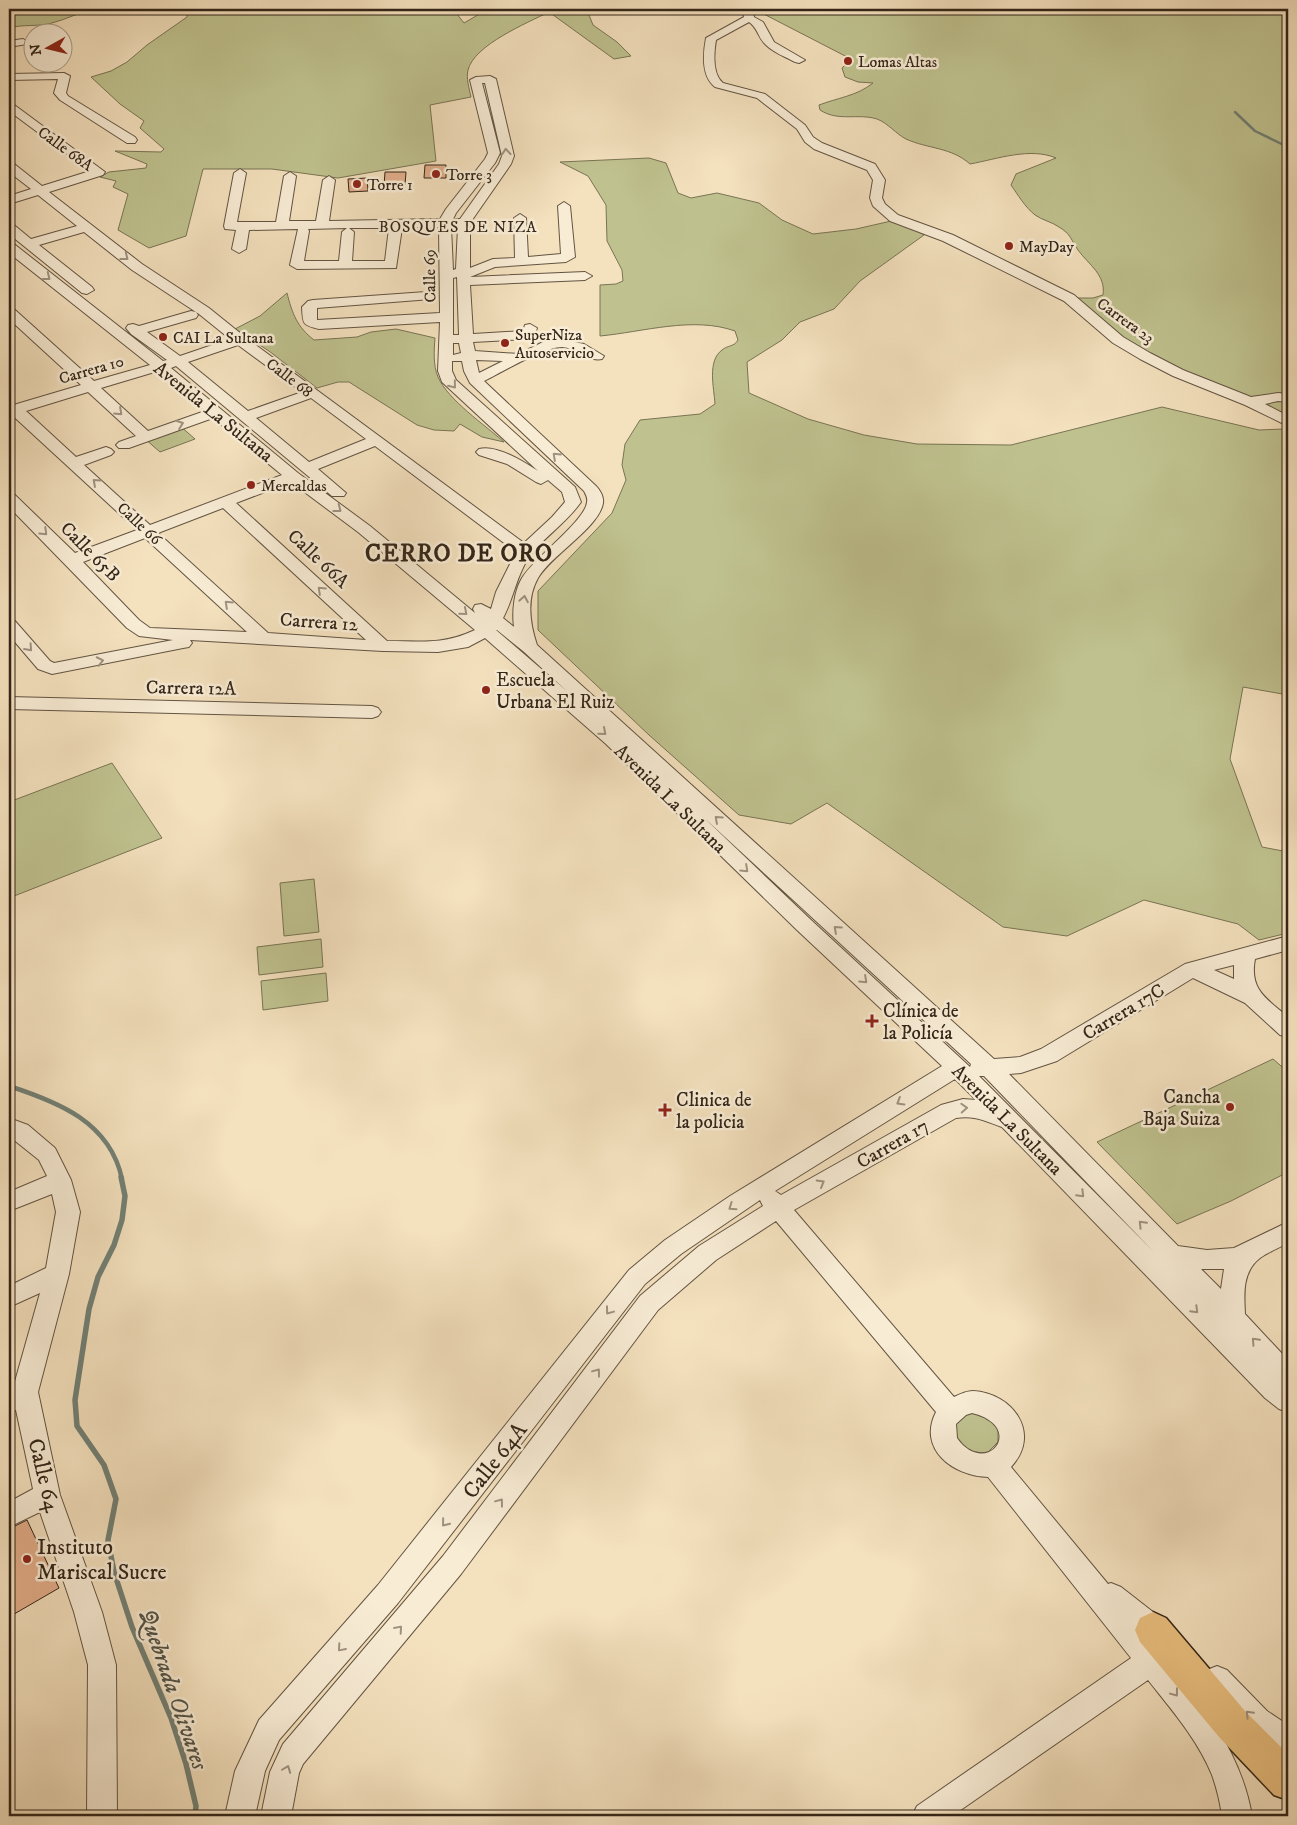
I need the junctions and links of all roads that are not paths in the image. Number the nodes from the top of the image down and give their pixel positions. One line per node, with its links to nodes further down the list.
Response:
1 (748, 13): 4 (street); 55 (street, Carrera 23)
2 (22, 42): 3 (street)
3 (9, 44)
4 (799, 60)
5 (9, 78): 6 (street)
6 (62, 82): 7 (street); 9 (street)
7 (9, 84)
8 (9, 106): 14 (street, Calle 68A)
9 (131, 140)
10 (9, 166): 14 (street, Calle 68)
11 (240, 173): 22 (street)
12 (290, 176): 23 (street)
13 (329, 180): 21 (street)
14 (40, 190): 15 (street); 24 (street, Calle 68)
15 (9, 200)
16 (564, 206): 31 (street)
17 (520, 218): 31 (street)
18 (446, 223): 19 (street); 19 (street, Calle 69, one-way to 18); 20 (street); 33 (street, Calle 69)
19 (464, 223): 34 (street, Calle 69)
20 (396, 224): 21 (street); 32 (street)
21 (322, 225): 23 (street)
22 (243, 226): 23 (street); 30 (street)
23 (282, 226)
24 (87, 227): 28 (street); 43 (street, Calle 68, one-way to 43)
25 (9, 228): 28 (street, Avenida La Sultana)
26 (303, 232): 32 (street)
27 (348, 232): 32 (street)
28 (30, 244): 41 (street, Avenida La Sultana)
29 (9, 247): 49 (street, Avenida La Sultana, one-way to 49)
30 (240, 249)
31 (522, 262): 34 (street)
32 (345, 265)
33 (447, 274): 34 (street); 39 (street, Calle 69)
34 (466, 275): 35 (street); 44 (street, Calle 69)
35 (585, 276)
36 (426, 296): 39 (street)
37 (9, 312): 51 (street)
38 (191, 315): 41 (street)
39 (448, 317): 42 (street, Calle 69)
40 (530, 328): 44 (street)
41 (136, 330): 48 (street, Avenida La Sultana)
42 (445, 339): 44 (street); 47 (street, Calle 69)
43 (240, 340): 48 (street, Carrera 10); 52 (street, Calle 68)
44 (467, 347): 46 (street); 47 (street); 50 (street, Calle 69)
45 (610, 349): 46 (street)
46 (521, 358): 50 (street)
47 (445, 361): 70 (street, Calle 69, one-way to 70)
48 (178, 362): 49 (street, Carrera 10); 58 (street, Avenida La Sultana)
49 (160, 367): 51 (street, Carrera 10); 57 (street, Avenida La Sultana)
50 (475, 380): 80 (street, one-way to 50)
51 (92, 387): 56 (street, Carrera 10); 60 (street, one-way to 60)
52 (312, 393): 58 (street); 61 (street, Calle 68)
53 (9, 394): 56 (street, Calle 66)
54 (1288, 398): 55 (street)
55 (1250, 402): 59 (street, Carrera 23)
56 (16, 409): 65 (street, Calle 66)
57 (215, 412): 60 (street, one-way to 57); 67 (street, Avenida La Sultana)
58 (246, 417): 66 (street, Avenida La Sultana)
59 (1288, 422)
60 (145, 436): 62 (street)
61 (376, 440): 66 (street); 72 (street, Calle 68)
62 (124, 445)
63 (106, 452): 65 (street)
64 (484, 452): 70 (street)
65 (75, 463): 71 (street, Calle 66, one-way to 65)
66 (307, 468): 75 (street, Avenida La Sultana)
67 (293, 476): 69 (street); 75 (street, Avenida La Sultana, one-way to 75)
68 (9, 498): 73 (street, Calle 65B, one-way to 73)
69 (226, 502): 71 (street); 79 (street, Calle 66A, one-way to 69)
70 (573, 502): 72 (street)
71 (149, 531): 73 (street); 78 (street, Calle 66, one-way to 71)
72 (525, 551): 75 (street)
73 (72, 560): 76 (street, Calle 65B)
74 (9, 626): 77 (street, one-way to 77)
75 (491, 626): 79 (street, Carrera 12); 80 (street, Avenida La Sultana); 81 (street, Avenida La Sultana)
76 (145, 632): 77 (street, Carrera 12)
77 (209, 637): 78 (street, Carrera 12)
78 (263, 638): 79 (street, Carrera 12)
79 (383, 646)
80 (530, 647): 81 (street, Avenida La Sultana)
81 (543, 670): 89 (street, Avenida La Sultana, one-way to 89); 90 (street, Avenida La Sultana, one-way to 81)
82 (9, 703): 83 (street, Carrera 12A)
83 (372, 712)
84 (1288, 943): 85 (street, Carrera 17C)
85 (1247, 953): 86 (street, Carrera 17C); 87 (street)
86 (1192, 969): 87 (street); 90 (street, Carrera 17C)
87 (1252, 998): 88 (street)
88 (1288, 1030)
89 (957, 1068): 90 (street, Carrera 17C); 91 (street, Avenida La Sultana); 93 (street, Carrera 17, one-way to 93)
90 (990, 1068): 100 (street, Avenida La Sultana, one-way to 90)
91 (1010, 1122): 97 (street, Carrera 17, one-way to 91); 106 (street, Avenida La Sultana, one-way to 106)
92 (9, 1127): 94 (street, Calle 64)
93 (809, 1156): 95 (street, Calle 64A)
94 (60, 1180): 96 (street); 101 (street, Calle 64)
95 (767, 1184): 97 (street); 115 (street, Calle 64A, one-way to 115)
96 (9, 1202)
97 (778, 1207): 107 (street); 116 (street, Calle 64A, one-way to 97)
98 (1288, 1232): 99 (street)
99 (1248, 1254): 100 (street); 103 (street)
100 (1173, 1255): 103 (street, Avenida La Sultana)
101 (57, 1274): 102 (street); 105 (street, Calle 64)
102 (9, 1297)
103 (1233, 1318): 104 (street, Avenida La Sultana, one-way to 103)
104 (1288, 1377)
105 (17, 1397): 109 (street, Calle 64)
106 (1288, 1401)
107 (951, 1411): 108 (street); 108 (street)
108 (993, 1464): 111 (street)
109 (47, 1495): 110 (street); 114 (street, Calle 64)
110 (9, 1515)
111 (1152, 1646): 112 (street, one-way to 111); 113 (main road); 117 (street); 118 (street, one-way to 118)
112 (1288, 1742)
113 (1288, 1781)
114 (102, 1816)
115 (240, 1816)
116 (276, 1816)
117 (927, 1816)
118 (1237, 1816)

